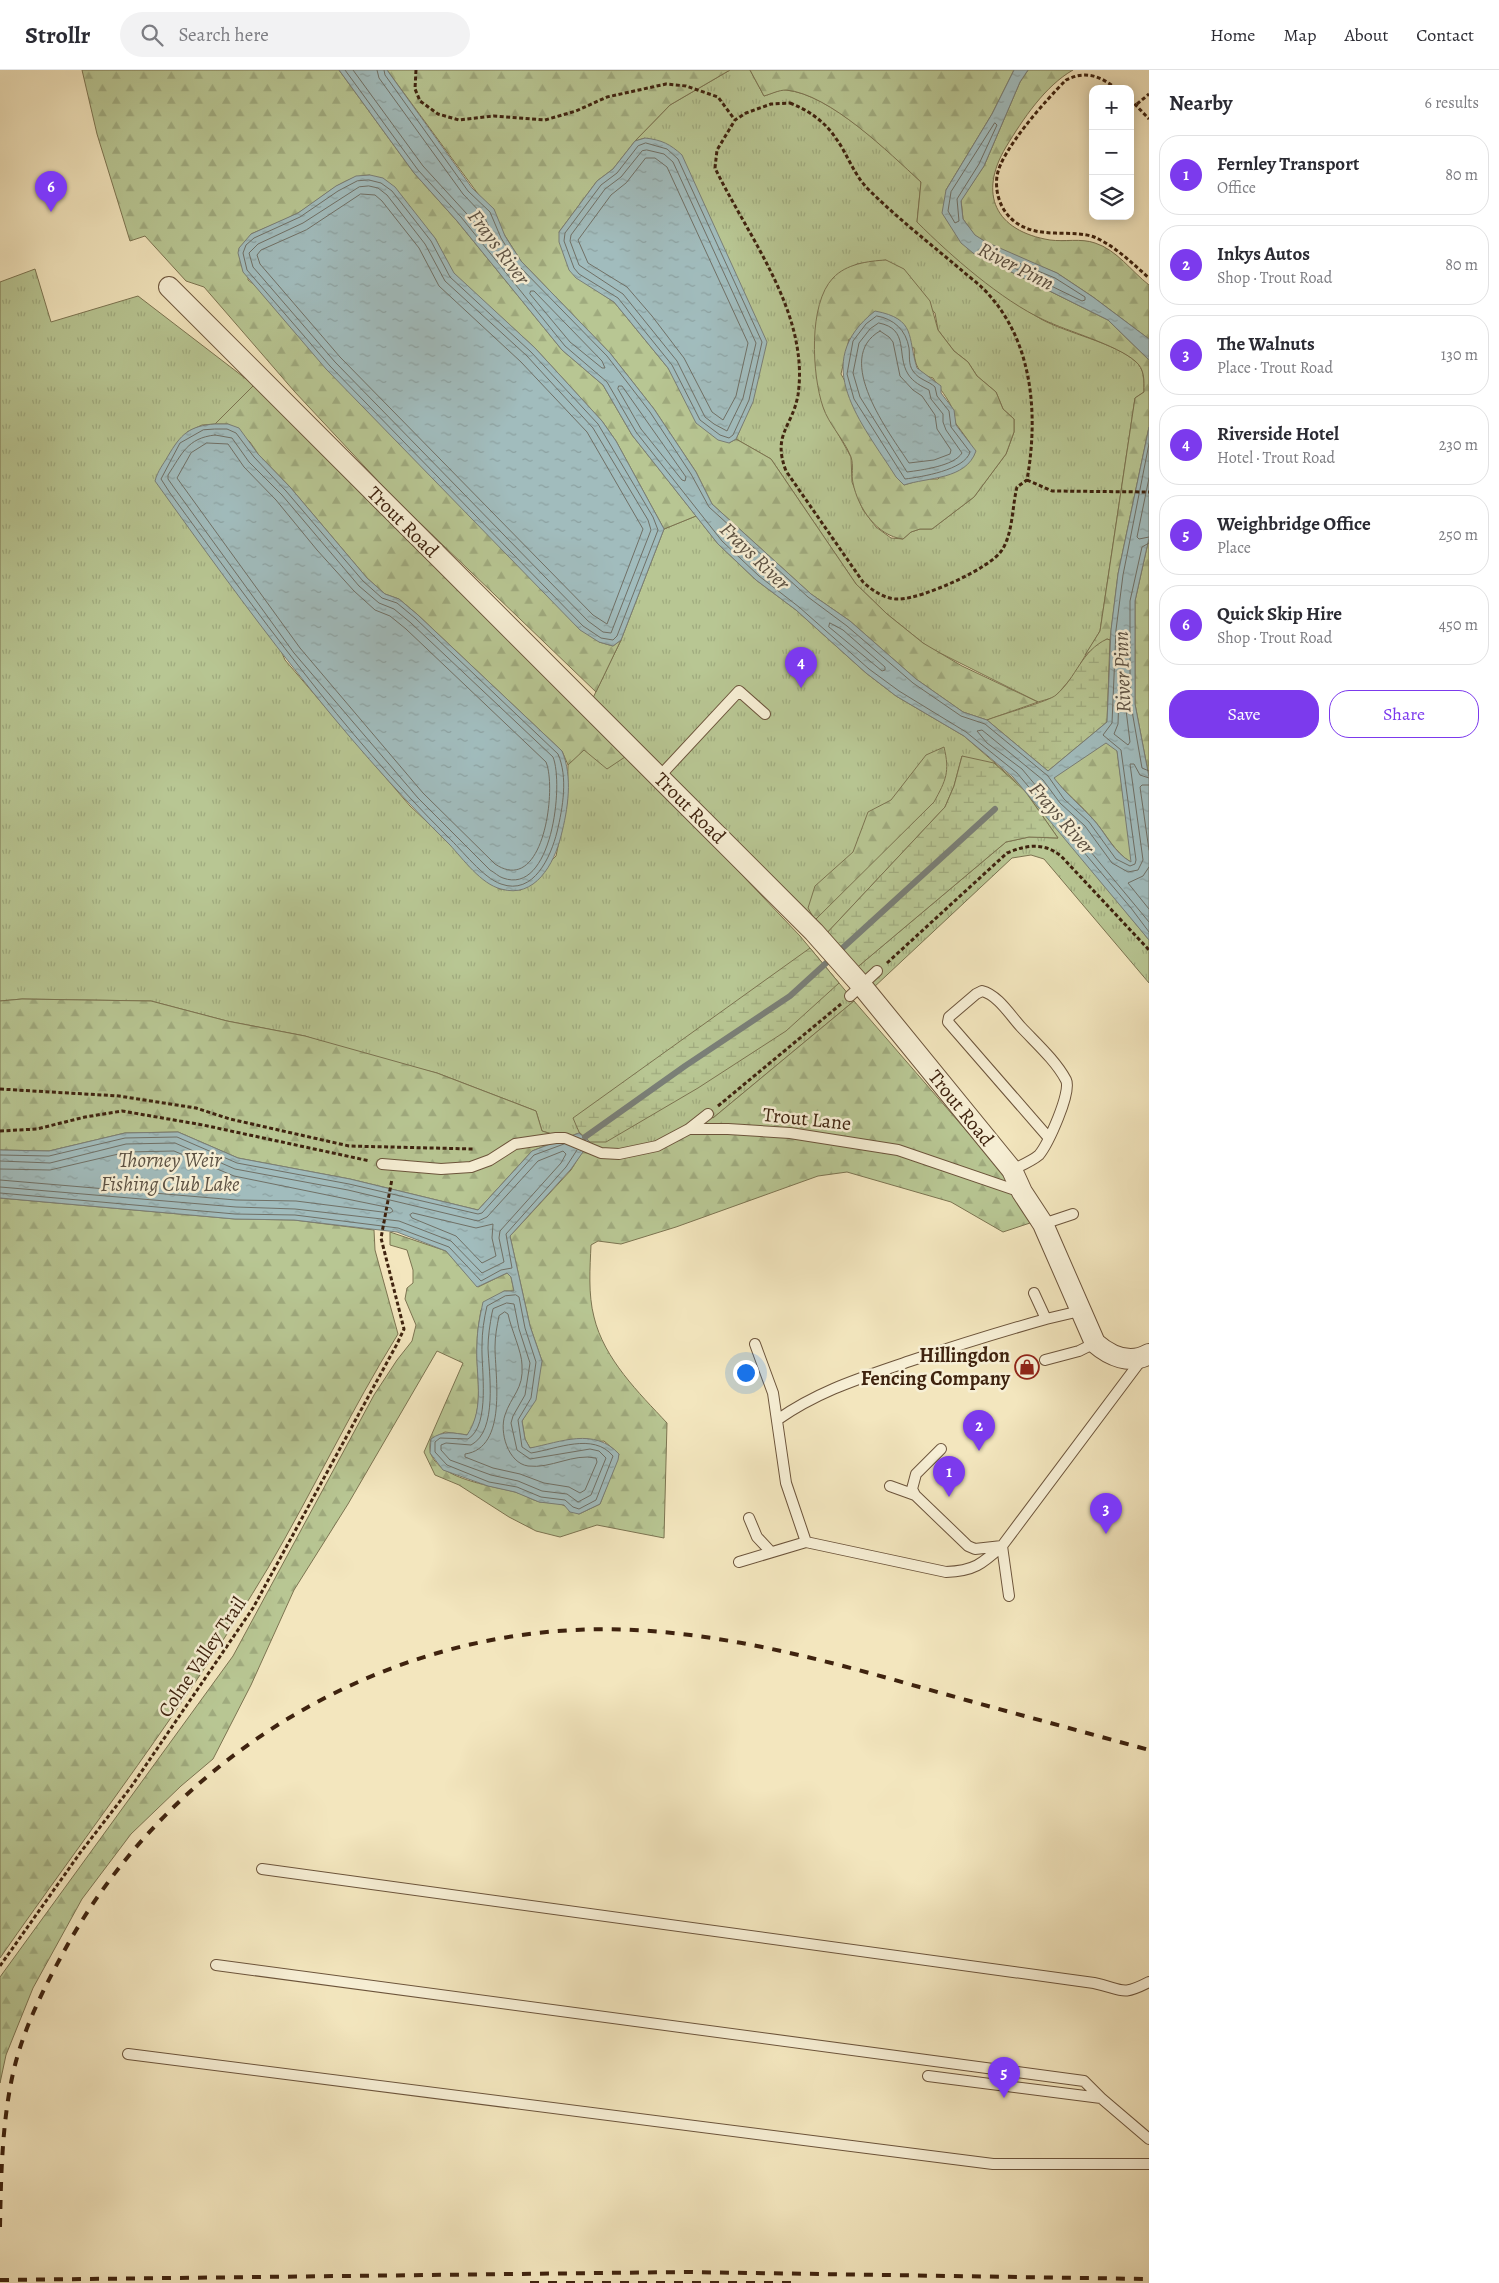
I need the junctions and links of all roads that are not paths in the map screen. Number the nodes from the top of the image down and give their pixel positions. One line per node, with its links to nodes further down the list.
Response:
1 (168, 287): 3 (street, Trout Road)
2 (764, 714): 3 (lane)
3 (659, 777): 5 (street, Trout Road)
4 (877, 971): 5 (lane)
5 (855, 986): 10 (street, Trout Road)
6 (708, 1114): 7 (lane)
7 (689, 1129): 9 (lane); 11 (lane, Trout Lane)
8 (1048, 1138): 8 (lane); 10 (lane)
9 (382, 1164)
10 (1012, 1170): 11 (street, Trout Road)
11 (1022, 1192): 13 (street, Trout Road)
12 (1073, 1214): 13 (lane)
13 (1043, 1224): 15 (street, Trout Road)
14 (1034, 1293): 16 (lane)
15 (1080, 1311): 16 (lane); 17 (street, Trout Road)
16 (1046, 1319): 21 (lane)
17 (1095, 1343): 19 (street); 20 (lane)
18 (756, 1344): 21 (lane)
19 (1146, 1356): 27 (lane)
20 (1045, 1360)
21 (777, 1420): 26 (lane)
22 (941, 1449): 24 (lane)
23 (890, 1486): 24 (lane)
24 (915, 1495): 27 (lane)
25 (749, 1518): 28 (lane)
26 (806, 1542): 27 (lane); 28 (lane)
27 (1002, 1546): 30 (lane)
28 (771, 1552): 29 (lane)
29 (739, 1562)
30 (1009, 1596)
31 (262, 1869): 33 (lane)
32 (216, 1965): 36 (lane)
33 (1149, 1982)
34 (128, 2054): 38 (lane)
35 (928, 2076): 36 (lane)
36 (1101, 2098): 37 (lane)
37 (1149, 2139)
38 (1149, 2164)

